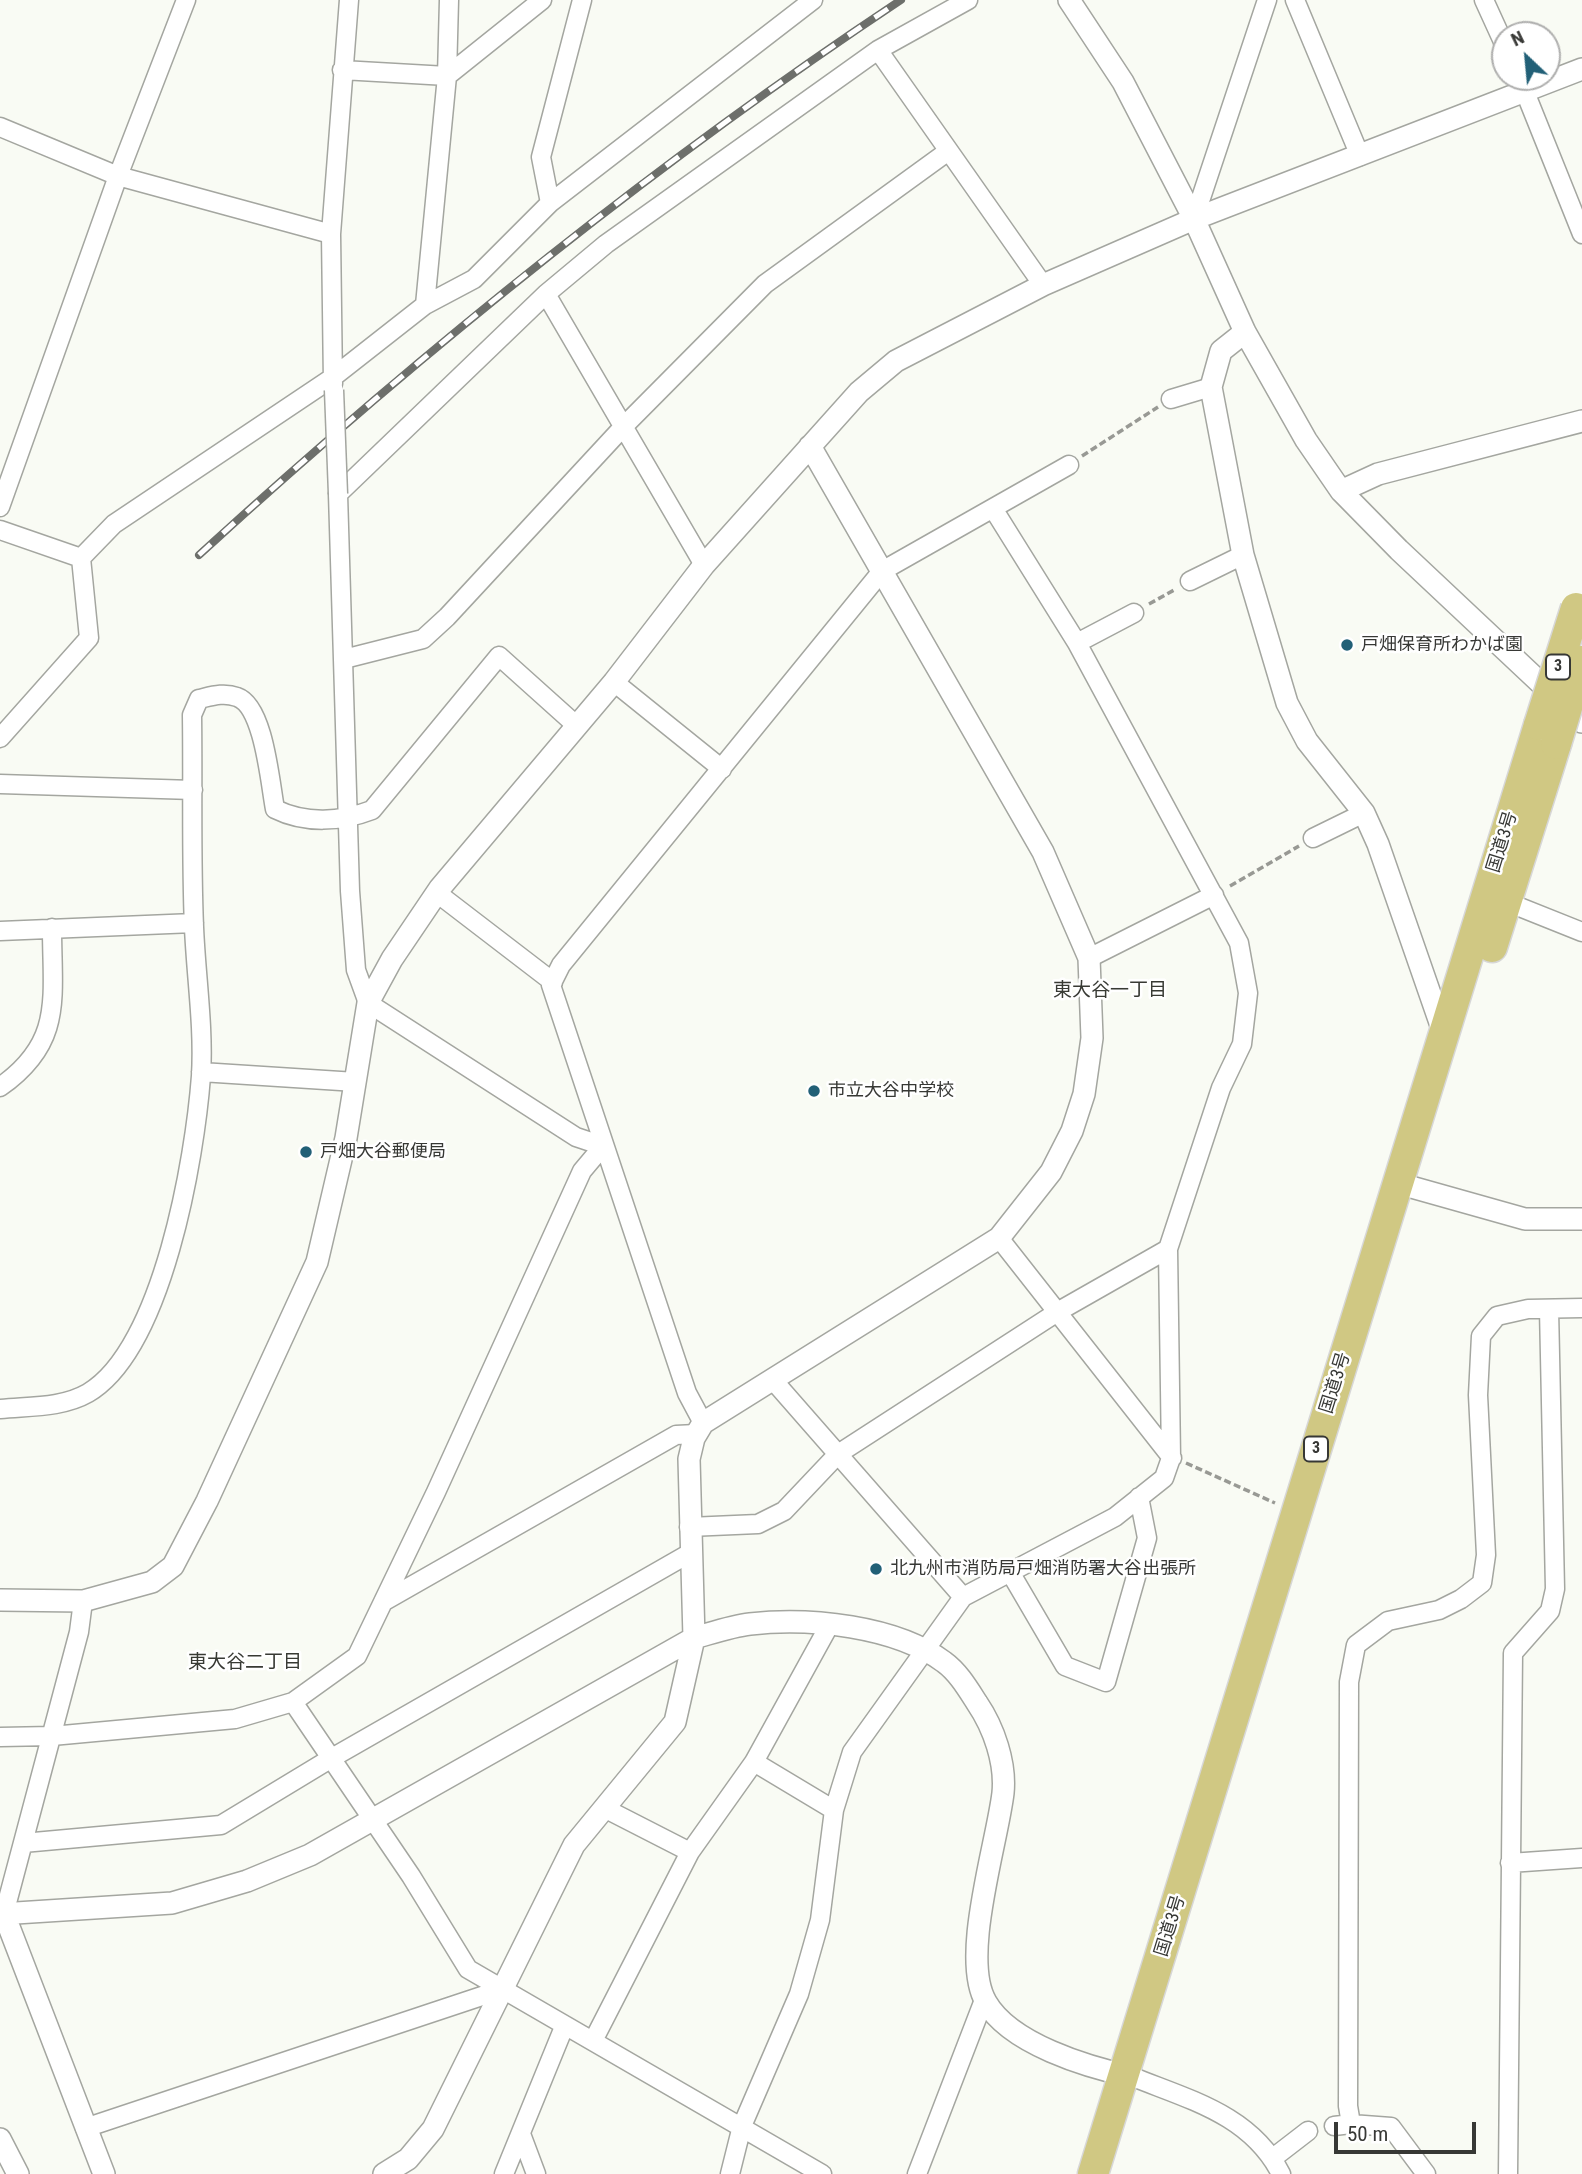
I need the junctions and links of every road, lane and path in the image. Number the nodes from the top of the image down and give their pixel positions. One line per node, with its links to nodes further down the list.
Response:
1 (186, 0): 24 (street)
2 (349, 0): 16 (street)
3 (449, 0): 18 (street)
4 (541, 0): 18 (street)
5 (582, 0): 25 (street)
6 (813, 0): 12 (street)
7 (968, 0): 14 (street)
8 (1069, 0): 26 (street)
9 (1267, 0): 26 (street)
10 (1295, 0): 23 (street)
11 (1484, 0): 13 (street)
12 (791, 6): 25 (street)
13 (1494, 21)
14 (878, 50): 22 (street); 30 (street)
15 (1582, 69): 17 (street)
16 (342, 70): 18 (street); 27 (street)
17 (1561, 74)
18 (447, 76): 31 (street)
19 (1504, 91): 23 (street)
20 (1525, 91): 28 (street)
21 (0, 127): 24 (street)
22 (947, 152): 29 (street); 37 (street)
23 (1360, 156): 26 (street)
24 (118, 176): 27 (street); 42 (street)
25 (550, 202): 31 (street)
26 (1194, 219): 29 (street); 32 (street)
27 (331, 233): 33 (street)
28 (1582, 234)
29 (1043, 285): 38 (street)
30 (546, 294): 37 (street); 41 (street)
31 (425, 305): 33 (street)
32 (1245, 332): 34 (street); 40 (street)
33 (333, 384): 41 (street, bridge); 46 (street)
34 (1211, 387): 35 (street); 45 (street)
35 (1171, 399): 39 (path)
36 (1582, 421): 40 (street)
37 (624, 426): 47 (street); 54 (street)
38 (810, 446): 47 (street); 48 (street)
39 (1069, 465): 43 (street)
40 (1341, 491): 56 (street)
41 (338, 494): 54 (street)
42 (0, 507)
43 (994, 510): 48 (street); 52 (street)
44 (0, 530): 46 (street)
45 (1243, 555): 49 (street); 63 (street)
46 (81, 558): 59 (street)
47 (704, 565): 55 (street)
48 (883, 571): 60 (street); 73 (street)
49 (1190, 581): 51 (path)
50 (1579, 601): 58 (highway, 国道3号 / 3, bridge)
51 (1134, 612): 52 (street)
52 (1077, 643): 67 (street)
53 (1582, 657): 58 (highway, 国道3号 / 3, bridge)
54 (344, 659): 64 (street)
55 (614, 681): 57 (street); 60 (street)
56 (1582, 722)
57 (577, 726): 64 (street); 66 (street)
58 (1548, 734): 68 (highway, 国道3号 / 3); 76 (highway, 国道3号 / 3)
59 (0, 738)
60 (722, 769): 74 (street)
61 (0, 784): 62 (street)
62 (193, 790): 64 (street); 69 (street)
63 (1364, 813): 65 (street); 76 (street)
64 (346, 820): 75 (street)
65 (1313, 838): 67 (path)
66 (437, 893): 74 (street); 75 (street)
67 (1214, 895): 73 (street); 84 (street)
68 (1507, 902): 72 (street); 81 (highway, 国道3号 / 3)
69 (194, 923): 70 (street); 77 (street)
70 (52, 928): 71 (street); 79 (street)
71 (0, 931)
72 (1582, 932)
73 (1089, 958): 83 (street)
74 (553, 982): 80 (street)
75 (368, 1003): 78 (street); 80 (street)
76 (1444, 1034): 81 (highway, 国道3号 / 3)
77 (201, 1072): 78 (street); 89 (street)
78 (356, 1082): 100 (street)
79 (0, 1087)
80 (603, 1146): 90 (street); 101 (street)
81 (1406, 1187): 82 (street); 122 (highway, 国道3号 / 3)
82 (1582, 1219)
83 (999, 1238): 87 (street); 88 (street)
84 (1168, 1249): 87 (street); 92 (street)
85 (1582, 1308): 86 (street)
86 (1549, 1309): 116 (street); 139 (street)
87 (1059, 1311): 91 (street); 92 (street)
88 (772, 1379): 90 (street); 91 (street)
89 (0, 1409)
90 (700, 1429): 95 (street); 101 (street)
91 (838, 1454): 95 (street); 98 (street)
92 (1174, 1458): 93 (street); 94 (path)
93 (1139, 1497): 97 (street); 97 (street)
94 (1277, 1504)
95 (689, 1527): 96 (street)
96 (690, 1553): 103 (street); 108 (street)
97 (1010, 1572): 98 (street)
98 (963, 1597): 104 (street)
99 (0, 1600): 100 (street)
100 (83, 1601): 106 (street)
101 (383, 1602): 105 (street)
102 (830, 1624): 103 (street); 104 (street); 109 (street)
103 (694, 1638): 110 (street); 112 (street)
104 (927, 1651): 111 (street); 119 (street)
105 (293, 1702): 106 (street); 108 (street)
106 (52, 1736): 107 (street); 113 (street)
107 (0, 1737)
108 (330, 1759): 112 (street); 113 (street)
109 (754, 1762): 111 (street); 114 (street)
110 (604, 1808): 114 (street); 118 (street)
111 (834, 1810): 123 (street)
112 (372, 1822): 117 (street); 118 (street)
113 (23, 1843): 117 (street)
114 (690, 1852): 121 (street)
115 (1582, 1858): 116 (street)
116 (1510, 1863): 140 (street)
117 (2, 1914): 124 (street)
118 (500, 1990): 120 (street); 124 (street); 131 (street)
119 (984, 2000): 122 (street); 136 (street)
120 (564, 2027): 121 (street); 126 (street)
121 (593, 2041): 123 (street)
122 (1133, 2078): 128 (street); 137 (highway, 国道3号 / 3); 138 (highway, 国道3号 / 3)
123 (742, 2126): 134 (street); 135 (street)
124 (85, 2128): 130 (street)
125 (1308, 2131): 128 (street)
126 (521, 2134): 132 (street); 133 (street)
127 (0, 2140): 129 (street)
128 (1277, 2166)
129 (18, 2174)
130 (104, 2174)
131 (384, 2174)
132 (504, 2174)
133 (536, 2174)
134 (730, 2174)
135 (822, 2174)
136 (917, 2174)
137 (1093, 2174)
138 (1112, 2174)
139 (1426, 2174)
140 (1508, 2174)

